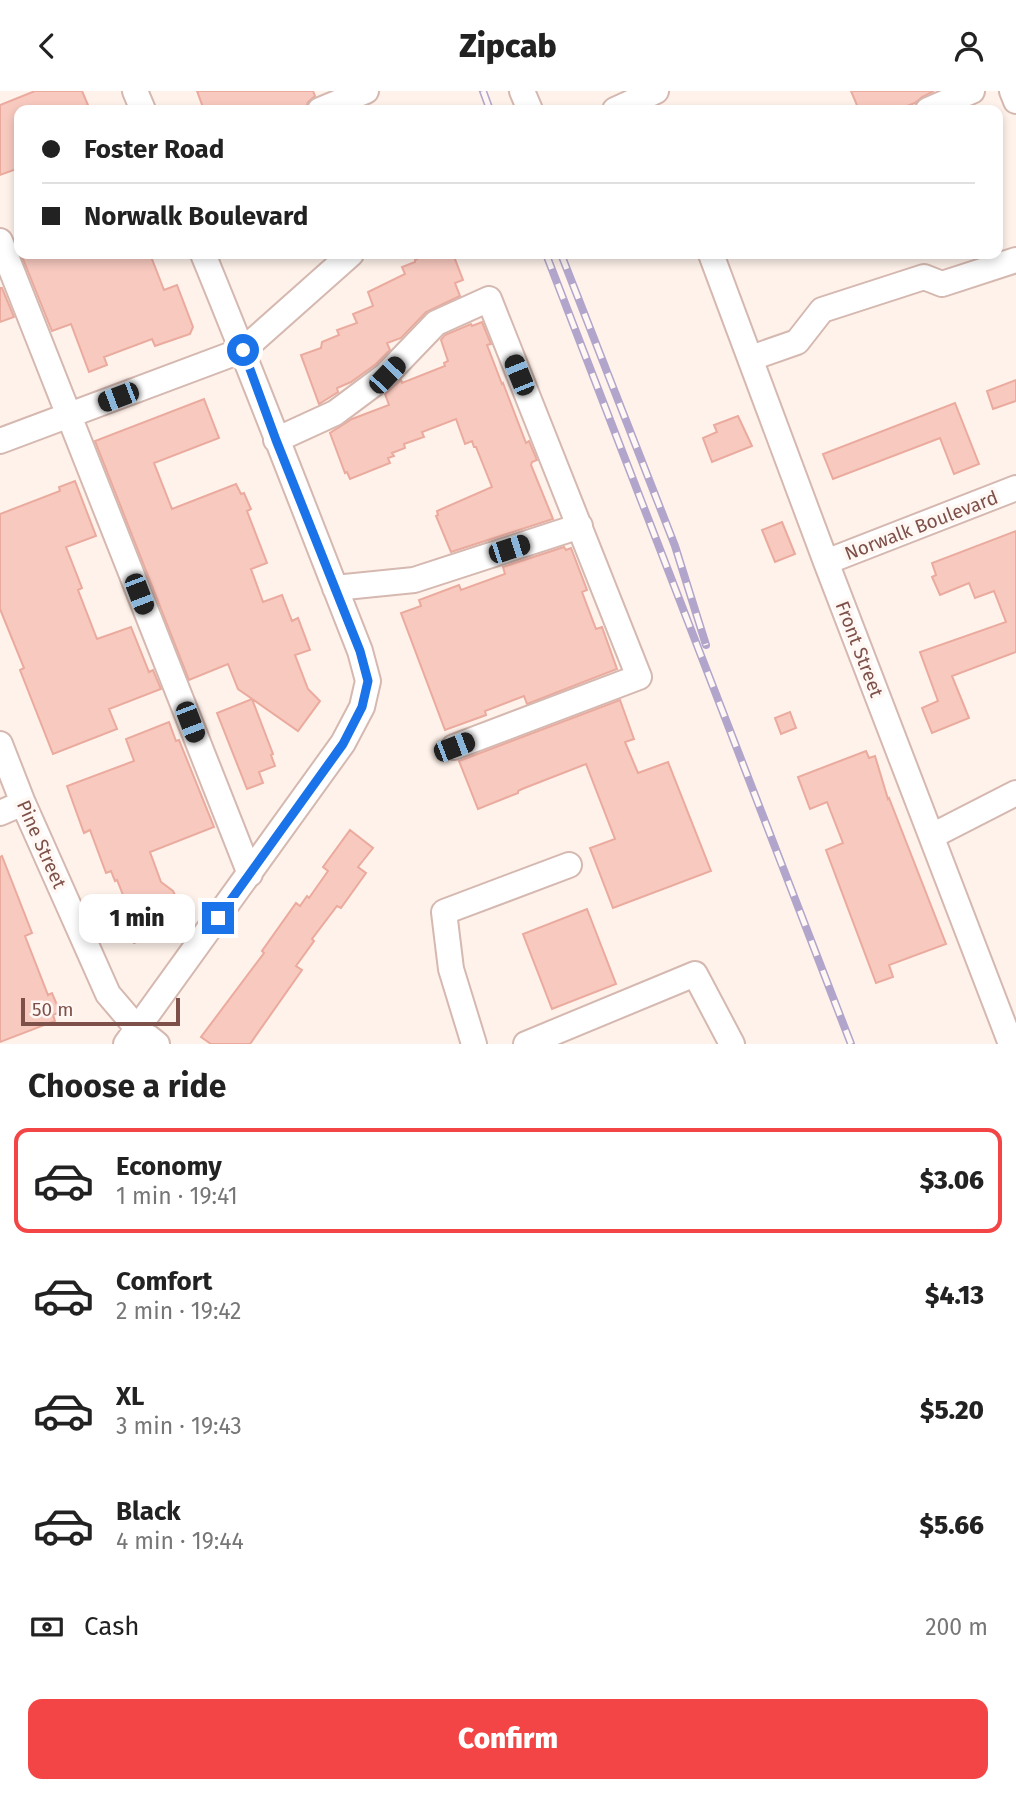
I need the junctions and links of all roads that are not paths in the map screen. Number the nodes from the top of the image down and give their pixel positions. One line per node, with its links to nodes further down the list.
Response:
1 (366, 91): 6 (street)
2 (972, 91): 8 (street)
3 (1012, 91): 5 (street)
4 (653, 96): 7 (street)
5 (1016, 101)
6 (332, 105)
7 (629, 105)
8 (940, 105)
9 (0, 241): 16 (street)
10 (205, 259): 14 (street)
11 (345, 259): 14 (street)
12 (713, 259): 15 (street, Front Street)
13 (1016, 260): 15 (street)
14 (243, 350): 16 (street); 17 (street)
15 (751, 358): 21 (street, Front Street)
16 (68, 416): 18 (street); 29 (street)
17 (276, 440): 20 (street); 22 (street)
18 (0, 441)
19 (1016, 488): 21 (street, Norwalk Boulevard)
20 (580, 526): 22 (street); 24 (street)
21 (826, 562): 27 (street, Front Street)
22 (335, 587): 29 (street)
23 (0, 744): 26 (street, Pine Street)
24 (454, 747)
25 (1016, 793): 27 (street)
26 (11, 808): 30 (street, Pine Street)
27 (932, 836): 35 (street, Front Street)
28 (569, 865): 32 (street)
29 (250, 874): 30 (street)
30 (131, 1036): 31 (street, Pine Street)
31 (157, 1044)
32 (474, 1044)
33 (526, 1044): 34 (street)
34 (732, 1044)
35 (1011, 1044)

